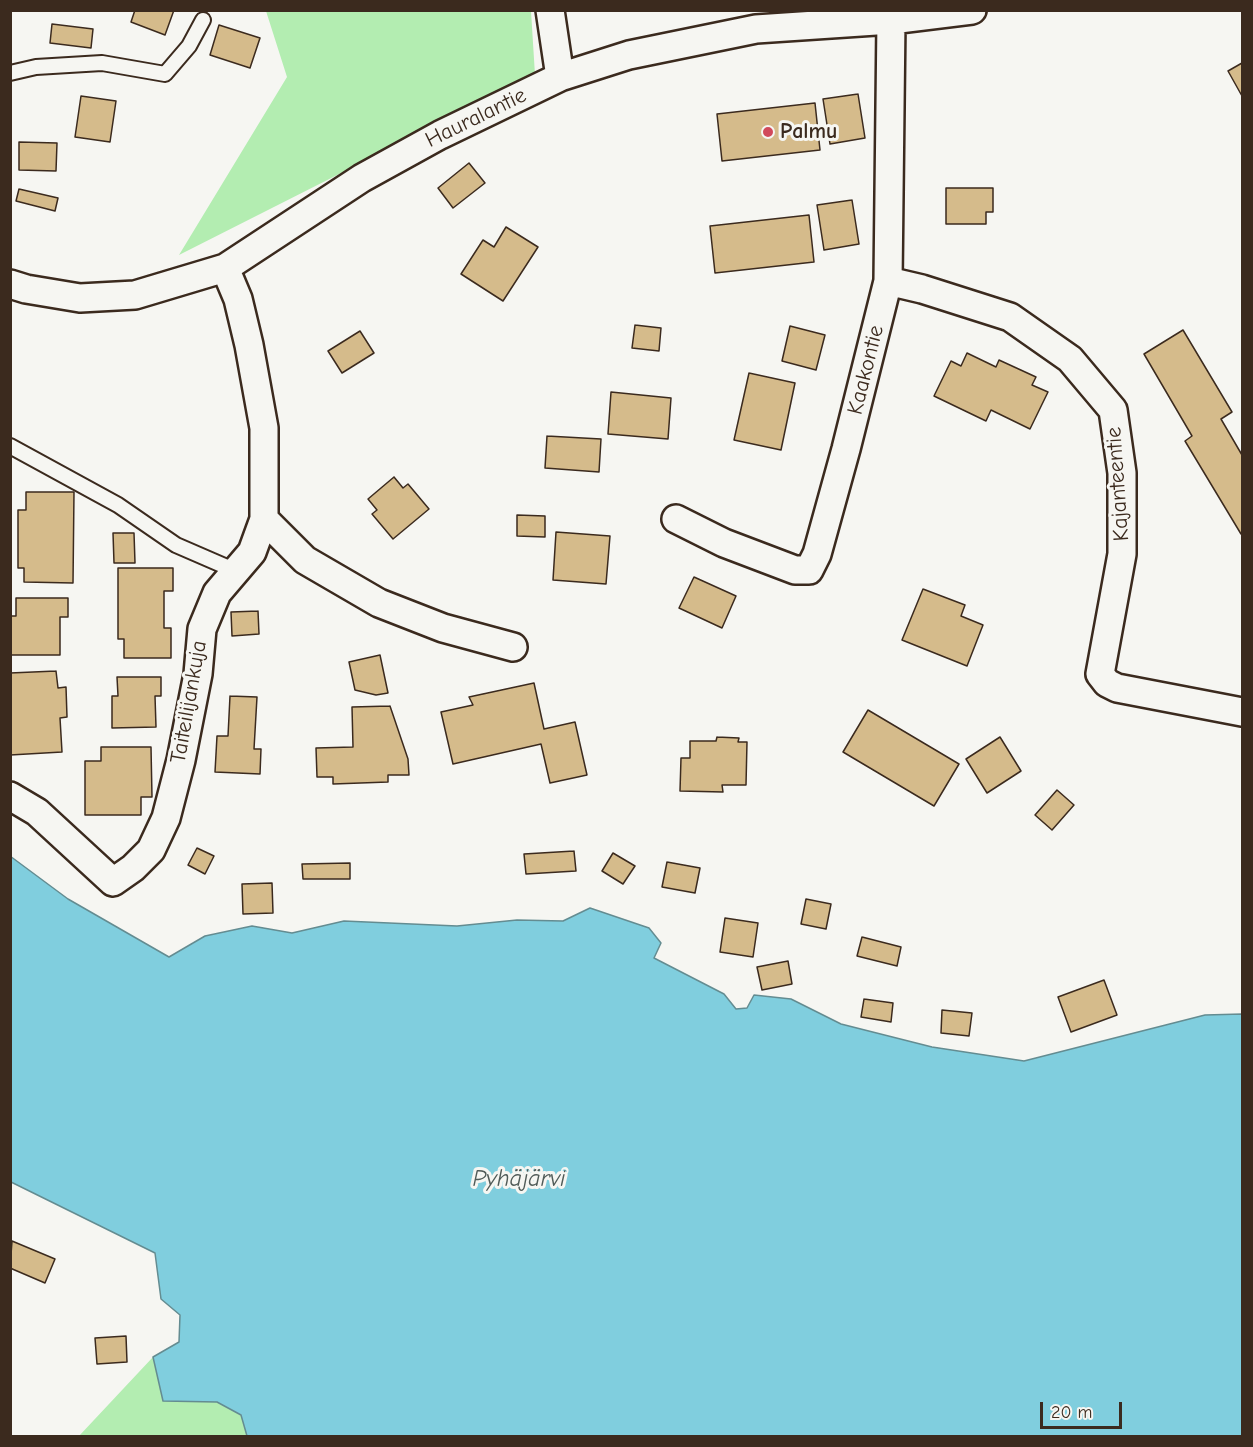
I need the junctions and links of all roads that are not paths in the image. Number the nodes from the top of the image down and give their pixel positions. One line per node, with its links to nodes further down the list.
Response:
1 (550, 10): 6 (street)
2 (972, 10): 4 (street, Hauralantie)
3 (203, 20): 5 (lane)
4 (891, 20): 6 (street, Hauralantie); 8 (street, Kaakontie)
5 (10, 73)
6 (560, 77): 7 (street, Hauralantie)
7 (225, 268): 9 (street, Hauralantie); 11 (street, Taiteilijankuja)
8 (888, 281): 12 (street, Kaakontie); 15 (street, Kajanteentie)
9 (10, 284)
10 (10, 446): 13 (lane)
11 (264, 519): 13 (street, Taiteilijankuja); 14 (street)
12 (676, 519)
13 (236, 571): 16 (street, Taiteilijankuja)
14 (513, 647)
15 (1242, 712)
16 (10, 796)

